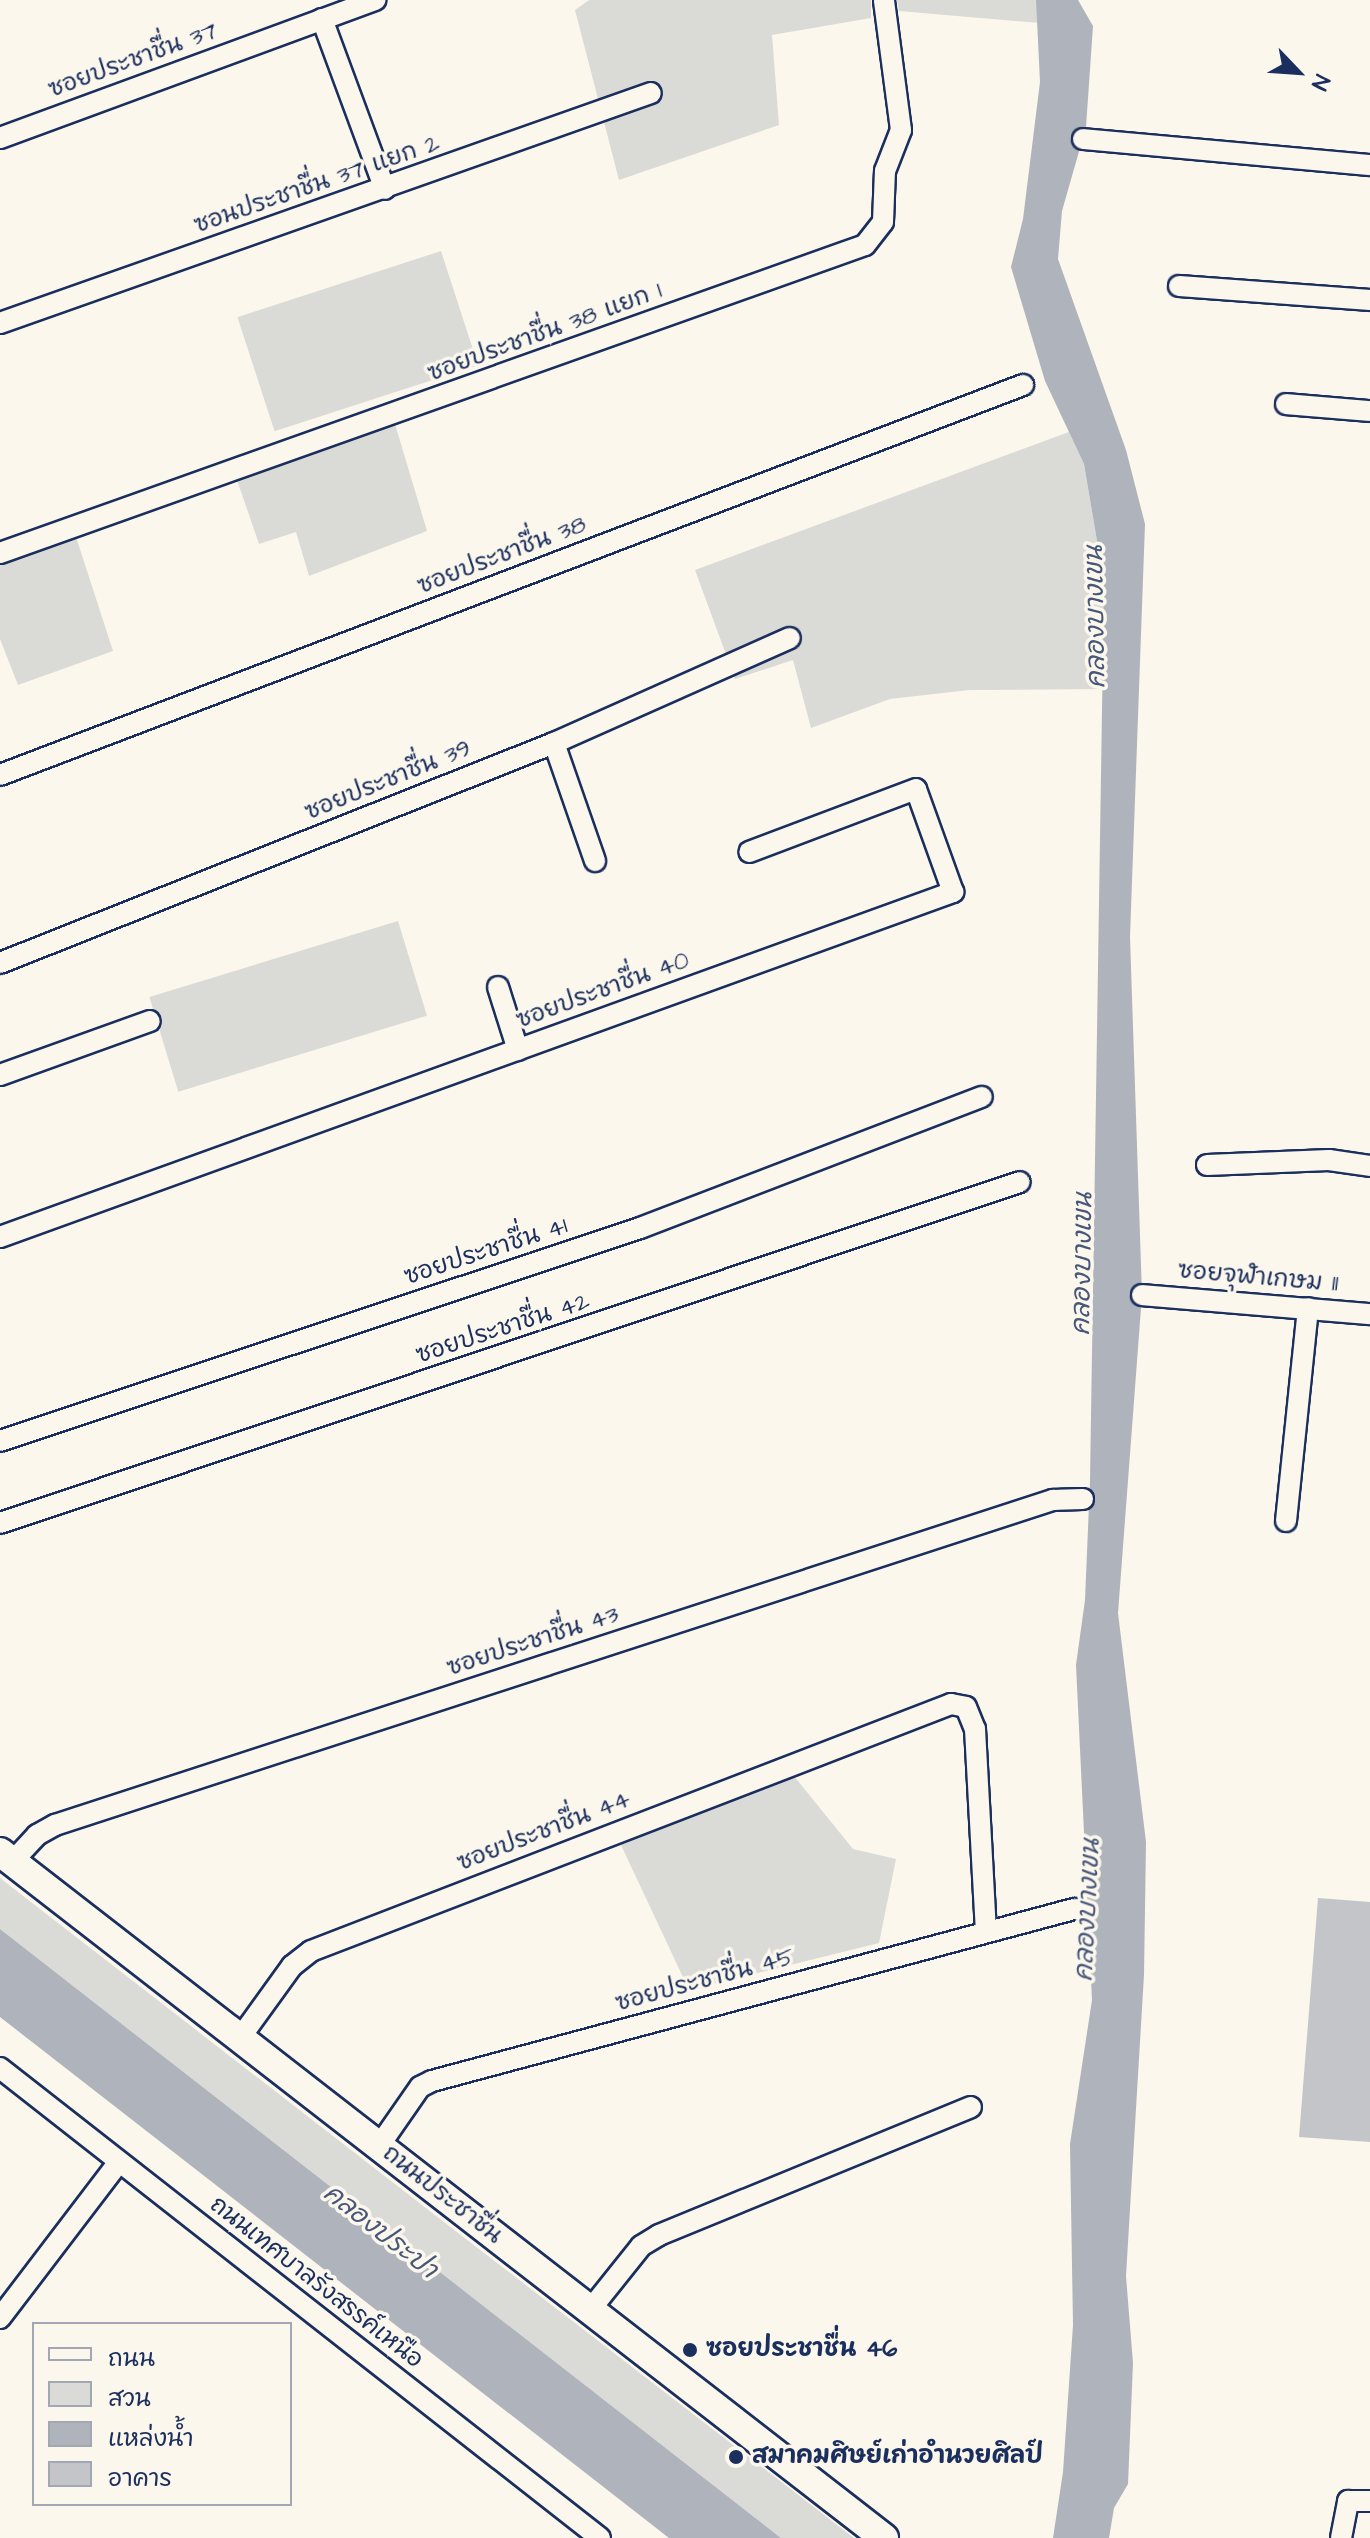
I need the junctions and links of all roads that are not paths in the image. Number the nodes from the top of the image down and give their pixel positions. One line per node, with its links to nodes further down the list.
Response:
1 (375, 0): 3 (street, ซอยประชาชื่น 37)
2 (884, 0): 15 (street, ซอยประชาชื่น 38 แยก 1)
3 (322, 19): 5 (street, ซอยประชาชื่น 37); 8 (street)
4 (651, 93): 8 (street, ซอนประชาชื่น 37 แยก 2)
5 (0, 138)
6 (1083, 139): 7 (street)
7 (1370, 165)
8 (385, 189): 11 (street, ซอนประชาชื่น 37 แยก 2)
9 (1179, 286): 10 (street)
10 (1370, 300)
11 (0, 323)
12 (1023, 385): 18 (street, ซอยประชาชื่น 38)
13 (1286, 404): 14 (street)
14 (1370, 411)
15 (0, 553)
16 (790, 638): 17 (street, ซอยประชาชื่น 39)
17 (554, 743): 20 (street); 21 (street, ซอยประชาชื่น 39)
18 (0, 775)
19 (749, 852): 24 (street, ซอยประชาชื่น 40)
20 (595, 861)
21 (0, 963)
22 (498, 987): 24 (street)
23 (150, 1021): 25 (street)
24 (518, 1050): 30 (street, ซอยประชาชื่น 40)
25 (0, 1075)
26 (982, 1097): 34 (street, ซอยประชาชื่น 41)
27 (1207, 1165): 28 (street)
28 (1370, 1166)
29 (1020, 1182): 37 (street, ซอยประชาชื่น 42)
30 (0, 1237)
31 (1142, 1295): 32 (street, ซอยจุฬาเกษม 11)
32 (1308, 1308): 33 (street, ซอยจุฬาเกษม 11); 36 (street)
33 (1370, 1314)
34 (0, 1441)
35 (1083, 1499): 38 (street, ซอยประชาชื่น 43)
36 (1286, 1521)
37 (0, 1523)
38 (6, 1857): 41 (main road, ถนนประชาชื่น)
39 (1074, 1909): 40 (street, ซอยประชาชื่น 45)
40 (986, 1932): 41 (street, ซอยประชาชื่น 44); 44 (street, ซอยประชาชื่น 45)
41 (240, 2038): 44 (main road, ถนนประชาชื่น)
42 (0, 2068): 45 (street, ถนนเทศบาลรังสรรค์เหนือ)
43 (971, 2107): 46 (street)
44 (379, 2146): 46 (main road, ถนนประชาชื่น)
45 (119, 2162): 47 (street); 49 (street, ถนนเทศบาลรังสรรค์เหนือ)
46 (590, 2310): 50 (main road, ถนนประชาชื่น)
47 (0, 2318)
48 (1370, 2501): 51 (street)
49 (600, 2538)
50 (884, 2538)
51 (1341, 2538)

